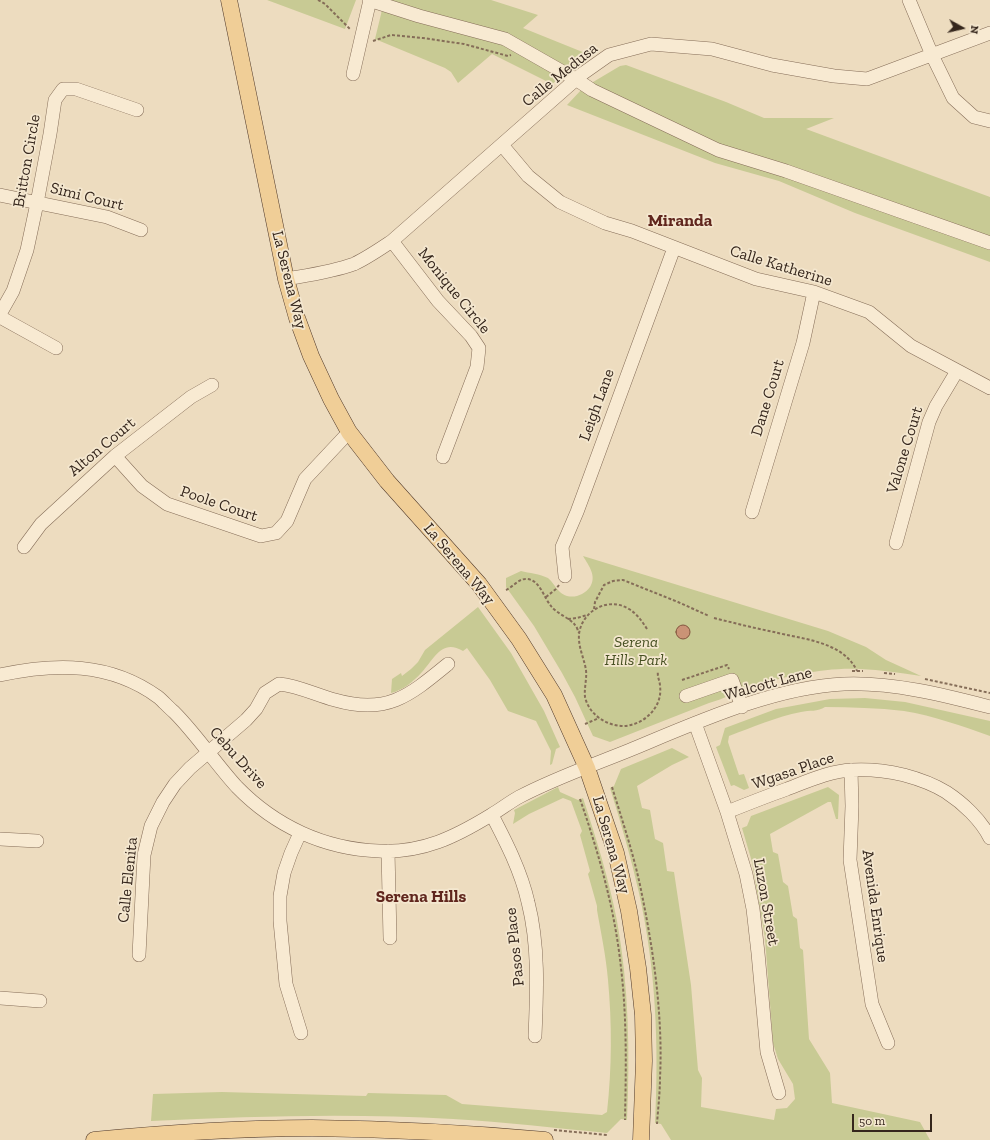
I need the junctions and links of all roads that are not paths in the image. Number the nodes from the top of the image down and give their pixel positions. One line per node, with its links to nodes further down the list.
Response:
1 (229, 0): 17 (main road, La Serena Way)
2 (370, 0): 6 (street); 7 (street)
3 (909, 0): 5 (street)
4 (990, 33): 5 (street, Calle Medusa)
5 (932, 55): 7 (street, Calle Medusa); 9 (street)
6 (353, 74)
7 (577, 80): 10 (street, Calle Medusa); 15 (street)
8 (138, 110): 12 (street, Britton Circle)
9 (990, 121)
10 (502, 145): 14 (street, Calle Medusa); 16 (street, Calle Katherine)
11 (0, 195): 12 (street, Simi Court)
12 (37, 203): 13 (street, Simi Court); 19 (street, Britton Circle)
13 (141, 230)
14 (392, 241): 17 (street, Calle Medusa); 26 (street, Monique Circle)
15 (990, 242)
16 (674, 248): 18 (street, Calle Katherine); 30 (street, Leigh Lane)
17 (286, 279): 24 (main road, La Serena Way)
18 (814, 292): 21 (street, Calle Katherine); 27 (street, Dane Court)
19 (0, 316): 20 (street)
20 (56, 348)
21 (957, 371): 23 (street, Calle Katherine); 28 (street, Valone Court)
22 (212, 385): 25 (street, Alton Court)
23 (990, 388)
24 (349, 432): 25 (street, Poole Court); 38 (main road, La Serena Way)
25 (115, 456): 29 (street, Alton Court)
26 (443, 457)
27 (752, 512)
28 (896, 544)
29 (24, 547)
30 (566, 576)
31 (448, 664): 37 (street, Calle Elenita)
32 (0, 675): 37 (street, Cebu Drive)
33 (686, 696): 34 (street)
34 (742, 707): 35 (street, Walcott Lane); 36 (street, Walcott Lane)
35 (990, 707)
36 (695, 723): 38 (street, Walcott Lane); 40 (street, Luzon Street)
37 (208, 751): 42 (street, Cebu Drive); 48 (street, Calle Elenita)
38 (587, 768): 41 (street, Cebu Drive); 57 (main road, La Serena Way)
39 (851, 770): 40 (street, Wgasa Place); 43 (street, Wgasa Place); 53 (street, Avenida Enrique)
40 (728, 812): 54 (street, Luzon Street)
41 (492, 814): 46 (street, Cebu Drive); 52 (street, Pasos Place)
42 (300, 833): 46 (street, Cebu Drive); 51 (street)
43 (990, 838)
44 (0, 839): 45 (street)
45 (37, 840)
46 (388, 850): 47 (street)
47 (390, 938)
48 (139, 956)
49 (0, 998): 50 (street)
50 (40, 1001)
51 (301, 1034)
52 (535, 1036)
53 (888, 1044)
54 (779, 1093)
55 (94, 1140): 56 (main road)
56 (545, 1140)
57 (641, 1140)

